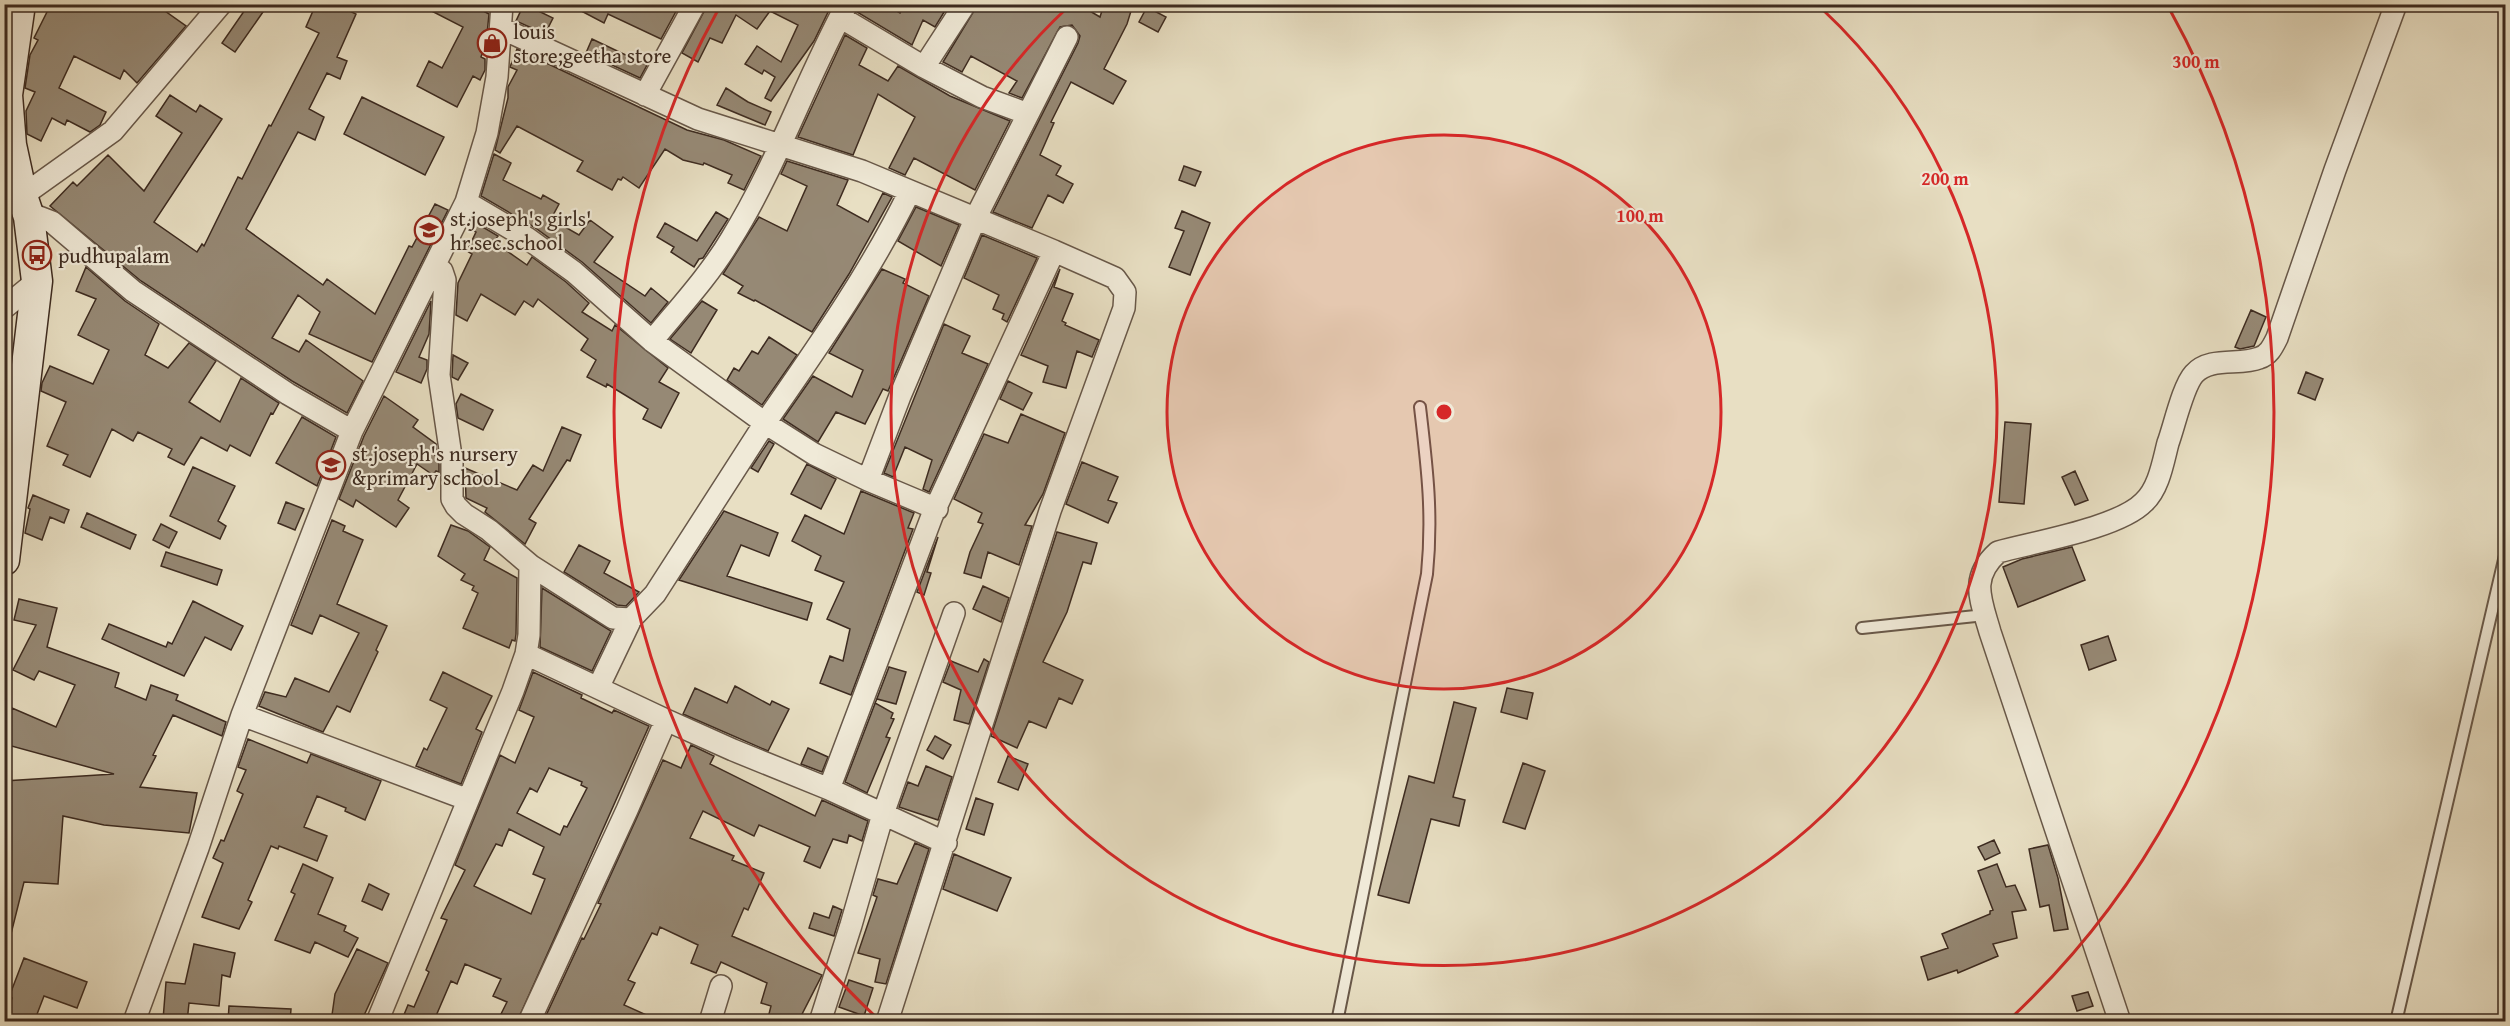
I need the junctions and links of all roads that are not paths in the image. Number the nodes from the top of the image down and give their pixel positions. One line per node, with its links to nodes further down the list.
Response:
1 (20, 4): 11 (main road)
2 (221, 4): 17 (street)
3 (502, 4): 8 (street)
4 (695, 4): 12 (street)
5 (965, 4): 10 (street)
6 (2396, 4): 33 (street)
7 (844, 11): 10 (street); 14 (street)
8 (501, 28): 12 (street); 16 (street)
9 (1067, 37): 13 (street)
10 (924, 67): 13 (street)
11 (6, 95): 17 (main road)
12 (645, 95): 14 (street)
13 (1028, 114): 18 (street)
14 (780, 146): 15 (street); 23 (street)
15 (910, 191): 18 (street); 25 (street)
16 (466, 202): 20 (street); 23 (street)
17 (26, 206): 21 (main road); 26 (street)
18 (976, 217): 19 (street); 27 (street)
19 (1054, 251): 28 (street); 43 (street)
20 (435, 266): 26 (street); 31 (street)
21 (37, 281): 22 (street); 30 (main road)
22 (4, 308)
23 (652, 341): 25 (street)
24 (1420, 407): 51 (lane)
25 (765, 423): 27 (street); 34 (street)
26 (352, 431): 38 (street)
27 (868, 480): 28 (street)
28 (937, 509): 40 (street)
29 (2505, 551): 53 (lane)
30 (4, 560)
31 (530, 565): 34 (street); 36 (street)
32 (954, 613): 42 (street)
33 (1985, 615): 35 (lane); 52 (street)
34 (631, 618): 37 (street)
35 (1862, 628)
36 (526, 654): 37 (street); 41 (street)
37 (598, 688): 39 (street)
38 (242, 715): 41 (street); 45 (street)
39 (666, 720): 40 (street); 47 (street)
40 (830, 789): 42 (street)
41 (466, 800): 46 (street)
42 (883, 814): 43 (street); 49 (street)
43 (946, 843): 50 (street)
44 (721, 986): 48 (street)
45 (135, 1022)
46 (377, 1022)
47 (529, 1022)
48 (710, 1022)
49 (819, 1022)
50 (887, 1022)
51 (1337, 1022)
52 (2120, 1022)
53 (2396, 1022)

